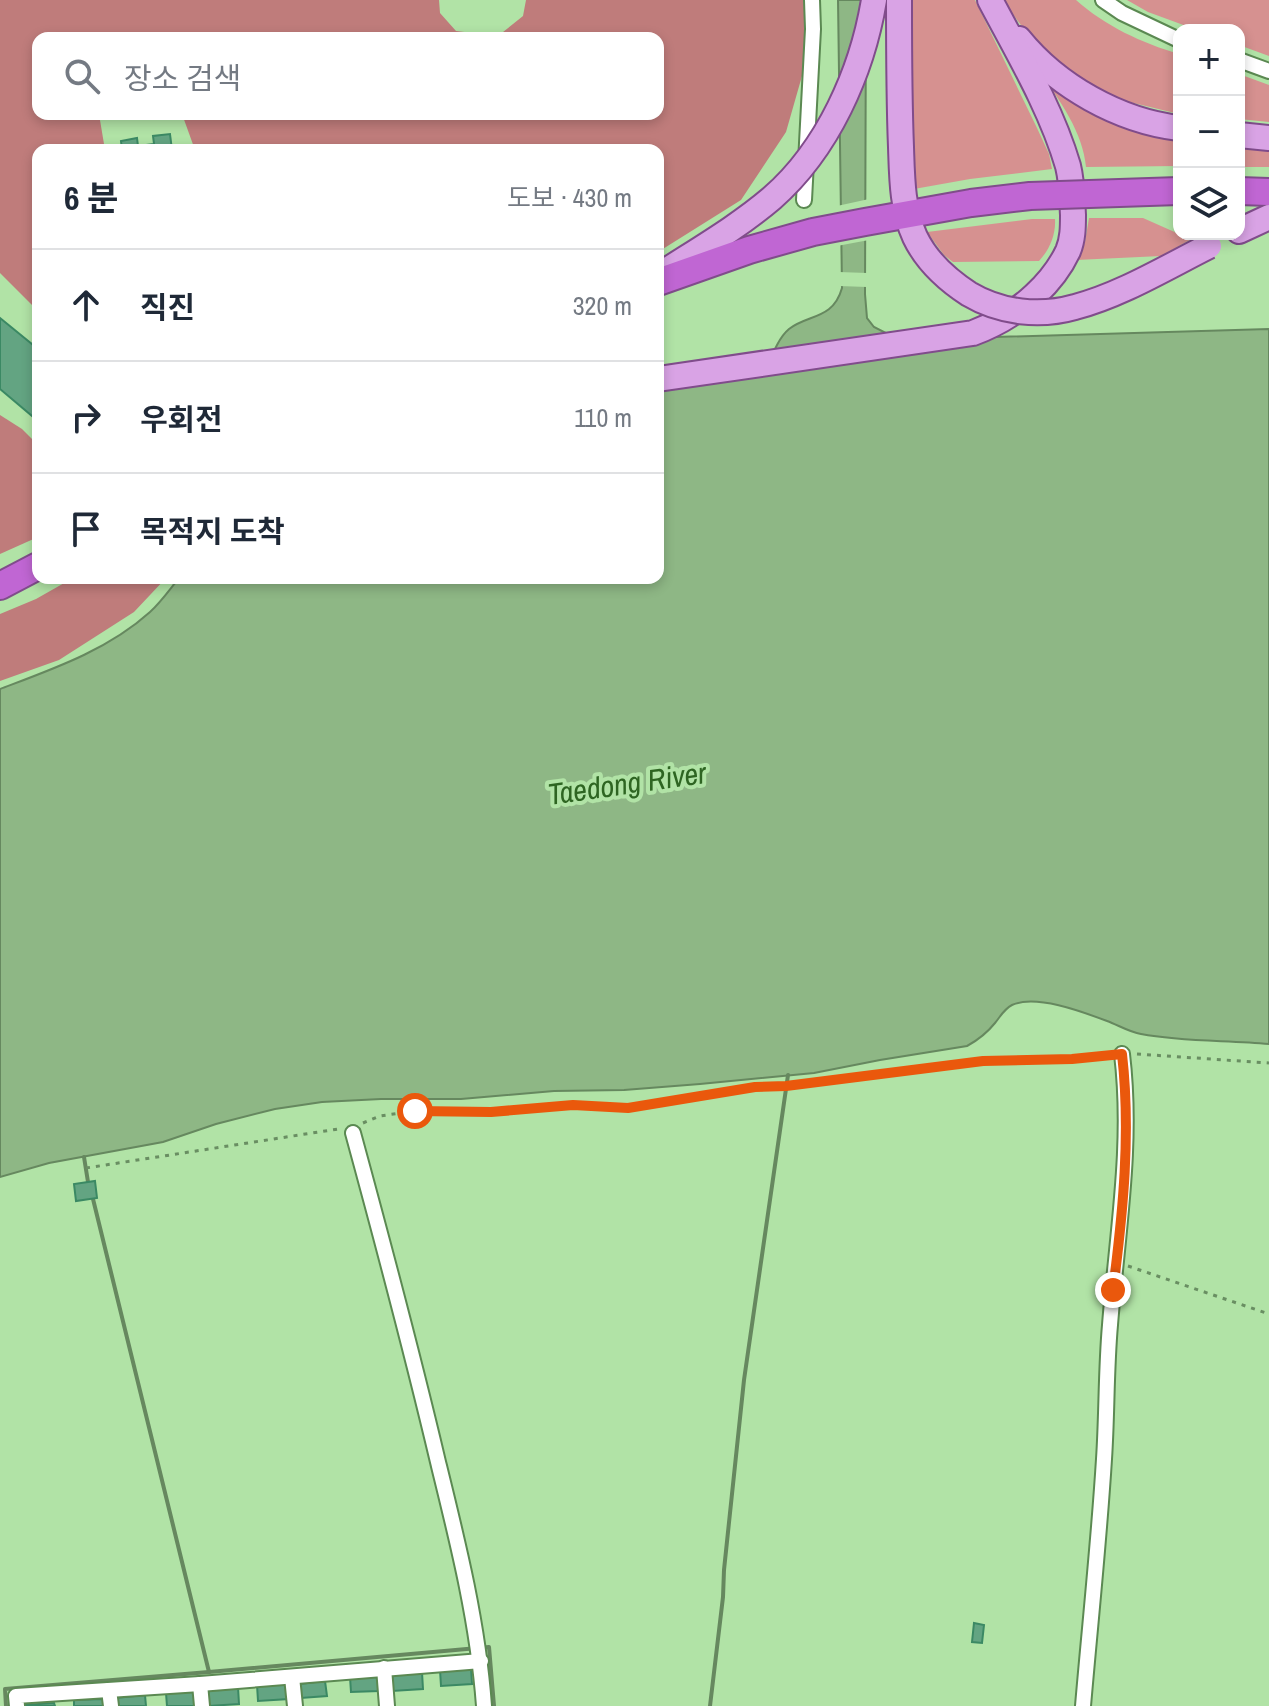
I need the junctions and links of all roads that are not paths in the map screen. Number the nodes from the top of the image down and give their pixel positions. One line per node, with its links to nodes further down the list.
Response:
1 (812, 0): 15 (street)
2 (874, 0): 19 (main road, bridge)
3 (899, 0): 18 (main road, bridge)
4 (1103, 0): 6 (street)
5 (993, 5): 9 (main road); 21 (main road, bridge)
6 (1173, 37)
7 (1245, 62): 8 (street)
8 (1269, 71)
9 (1173, 127)
10 (1245, 136): 11 (main road)
11 (1269, 138)
12 (1173, 191): 20 (highway, bridge)
13 (1245, 191): 14 (highway)
14 (1269, 192)
15 (804, 200)
16 (1269, 217): 17 (main road)
17 (1245, 229)
18 (1222, 240)
19 (664, 275)
20 (664, 277)
21 (664, 378)
22 (32, 569): 23 (highway)
23 (0, 586)
24 (1122, 1054): 37 (street)
25 (349, 1132): 26 (street)
26 (481, 1661): 27 (street); 36 (street)
27 (384, 1668): 28 (street); 35 (street)
28 (292, 1677): 29 (street); 34 (street)
29 (200, 1684): 30 (street); 33 (street)
30 (109, 1690): 31 (street); 32 (street)
31 (17, 1706)
32 (111, 1706)
33 (202, 1706)
34 (295, 1706)
35 (387, 1706)
36 (484, 1706)
37 (1083, 1706)

